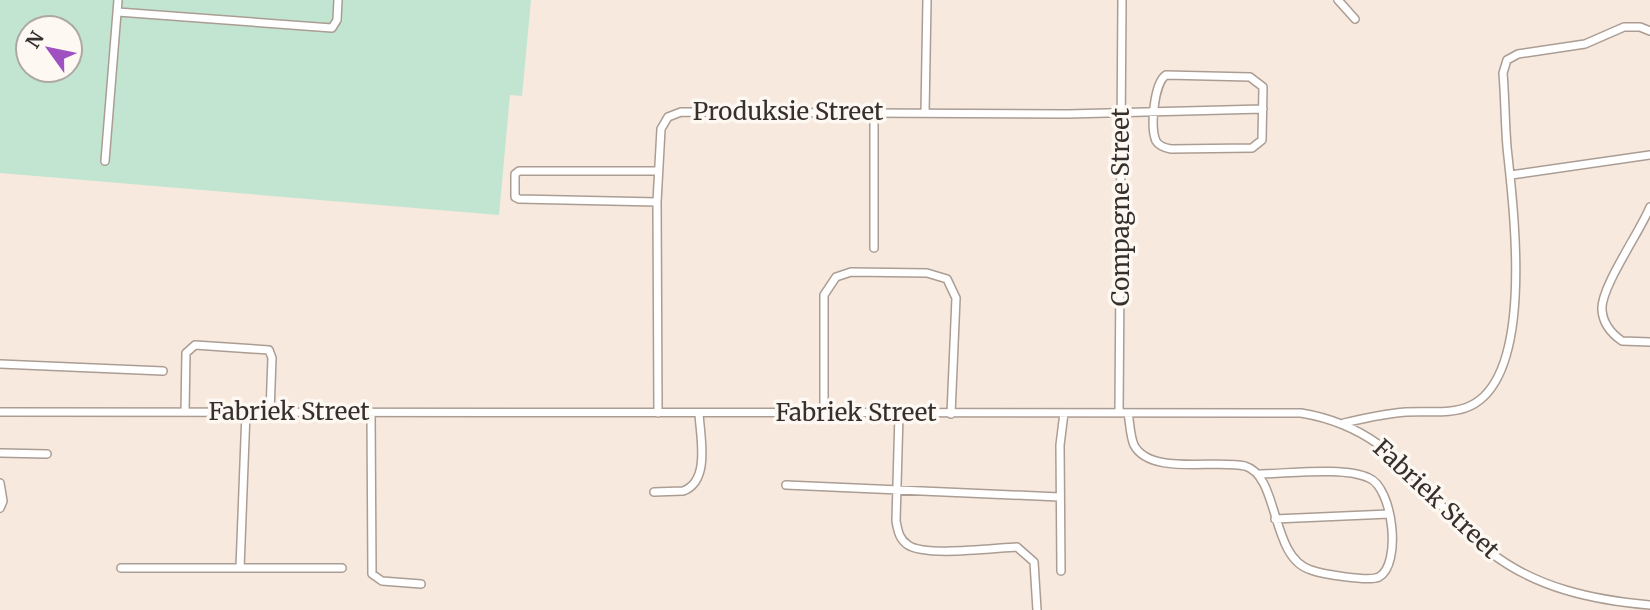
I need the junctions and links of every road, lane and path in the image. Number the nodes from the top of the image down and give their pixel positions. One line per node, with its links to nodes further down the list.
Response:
1 (118, 0): 6 (lane)
2 (338, 0): 6 (lane)
3 (927, 0): 12 (lane)
4 (1122, 0): 10 (lane, Compagne Street)
5 (1338, 0): 7 (lane)
6 (118, 12): 15 (lane)
7 (1355, 19)
8 (1650, 31): 17 (lane)
9 (1263, 109): 13 (lane, Produksie Street); 13 (lane); 13 (lane)
10 (1123, 111): 12 (lane, Produksie Street); 13 (lane, Produksie Street); 31 (lane, Compagne Street)
11 (874, 113): 12 (lane, Produksie Street); 16 (lane, Produksie Street); 20 (lane)
12 (925, 113)
13 (1154, 113)
14 (1650, 155): 17 (lane)
15 (105, 161)
16 (657, 171): 18 (lane, Produksie Street); 18 (lane)
17 (1511, 175): 37 (lane)
18 (657, 202): 29 (lane, Produksie Street)
19 (1650, 207): 21 (lane)
20 (874, 248)
21 (1650, 342)
22 (0, 364): 23 (lane)
23 (163, 371)
24 (0, 412): 25 (lane, Fabriek Street)
25 (185, 412): 26 (lane, Fabriek Street); 27 (lane)
26 (246, 412): 27 (lane, Fabriek Street); 51 (lane)
27 (270, 412): 28 (lane, Fabriek Street)
28 (370, 412): 29 (lane, Fabriek Street); 54 (lane)
29 (658, 413): 30 (lane, Fabriek Street)
30 (699, 413): 33 (lane, Fabriek Street); 45 (lane)
31 (1119, 413): 32 (lane, Fabriek Street); 36 (lane, Fabriek Street)
32 (1128, 413): 37 (lane, Fabriek Street); 41 (lane)
33 (824, 414): 34 (lane, Fabriek Street); 35 (lane)
34 (899, 414): 35 (lane, Fabriek Street); 44 (lane)
35 (951, 414): 36 (lane, Fabriek Street)
36 (1064, 414): 46 (lane)
37 (1342, 423): 55 (lane, Fabriek Street)
38 (0, 451): 39 (lane); 40 (lane)
39 (47, 454)
40 (0, 460)
41 (1258, 474): 48 (lane); 49 (lane)
42 (0, 483): 47 (lane)
43 (786, 485): 44 (lane)
44 (897, 489): 46 (lane); 56 (lane)
45 (653, 492)
46 (1059, 497): 53 (lane)
47 (0, 508)
48 (1389, 514): 49 (lane); 49 (lane)
49 (1275, 519)
50 (121, 568): 51 (lane)
51 (240, 568): 52 (lane)
52 (342, 568)
53 (1061, 572)
54 (421, 584)
55 (1650, 605)
56 (1037, 610)

